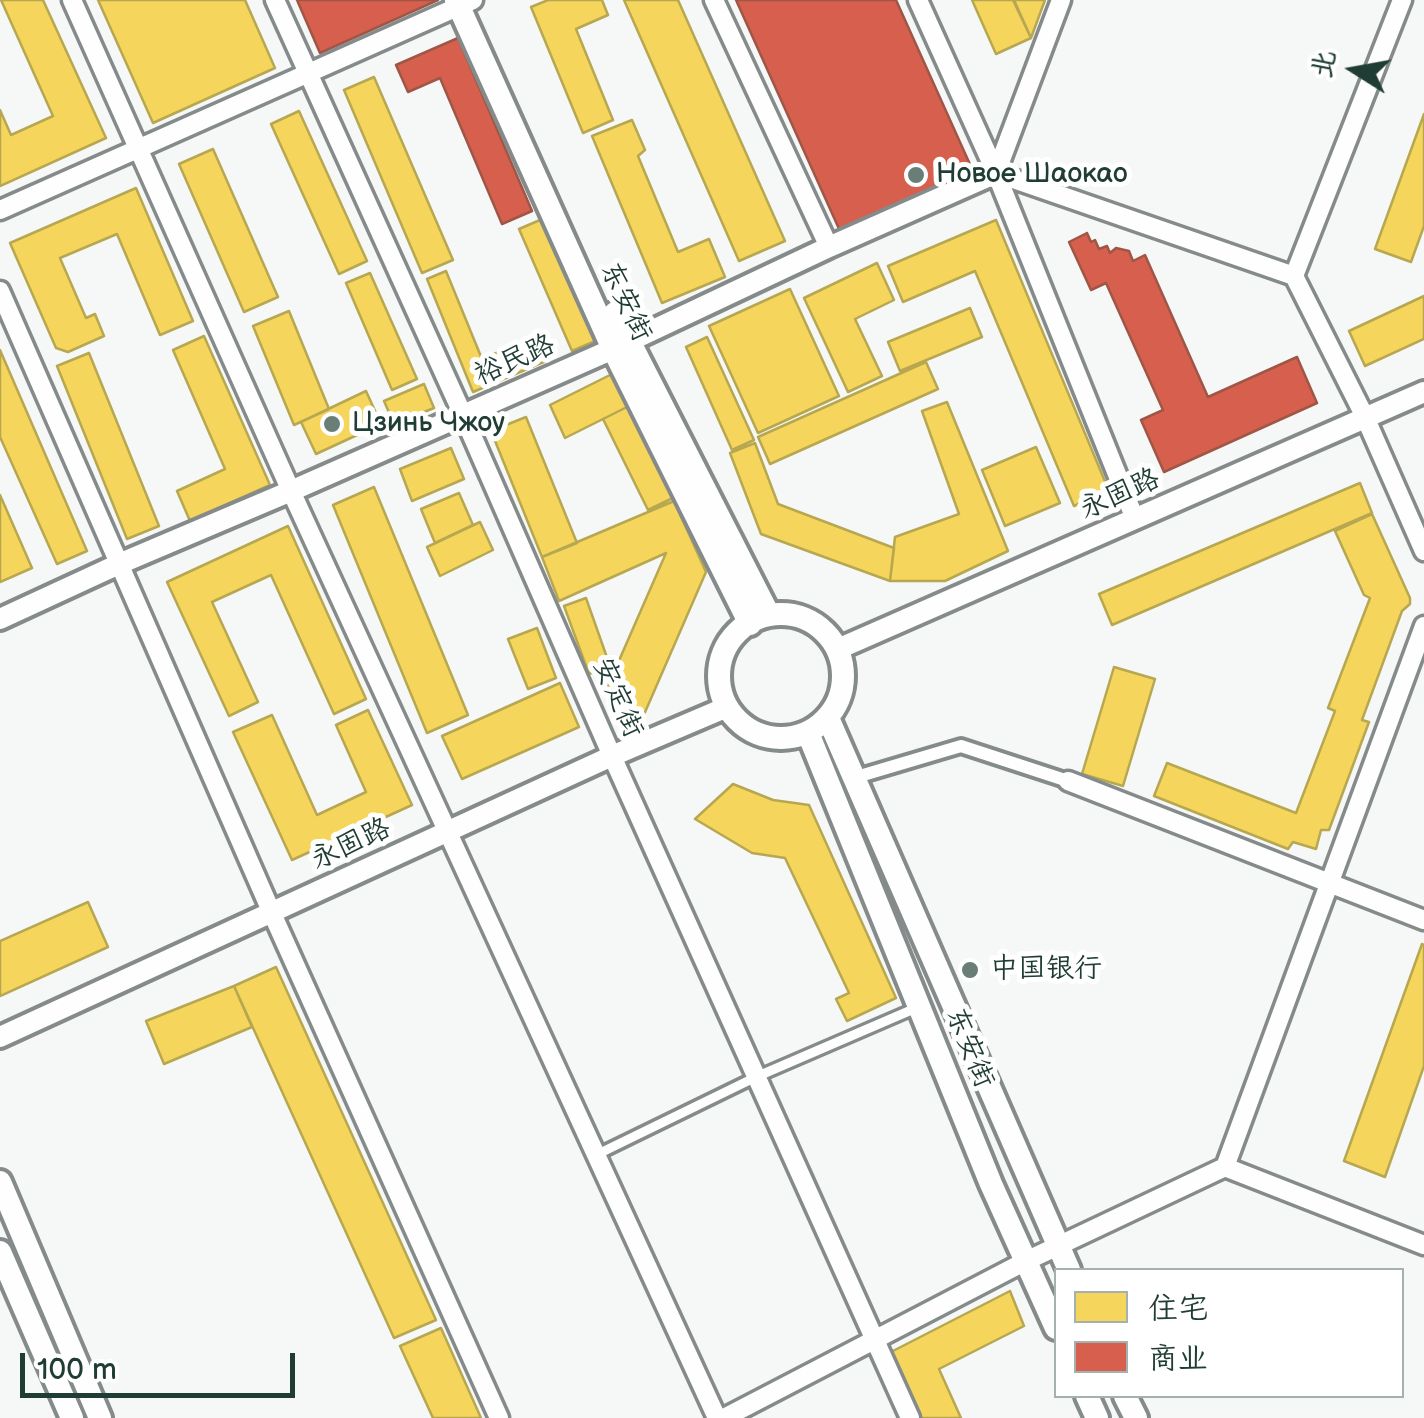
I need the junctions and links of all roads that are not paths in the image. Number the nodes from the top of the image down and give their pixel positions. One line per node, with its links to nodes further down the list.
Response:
1 (72, 0): 9 (street)
2 (275, 0): 8 (street, 安定街)
3 (714, 0): 12 (street)
4 (918, 0): 10 (street)
5 (1061, 0): 10 (street)
6 (1402, 0): 13 (street)
7 (466, 2): 8 (street); 15 (main road, 东安街)
8 (308, 73): 9 (street); 17 (street, 安定街)
9 (137, 149): 11 (street); 19 (street)
10 (996, 173): 12 (street, 裕民路); 13 (street); 20 (street)
11 (0, 210)
12 (829, 247): 15 (street, 裕民路)
13 (1294, 276): 18 (street)
14 (0, 292): 22 (street)
15 (620, 345): 17 (street, 裕民路); 23 (main road, 东安街)
16 (1424, 392): 18 (street, 永固路)
17 (463, 414): 19 (street, 裕民路); 30 (street, 安定街)
18 (1365, 417): 20 (street, 永固路); 21 (street)
19 (292, 491): 22 (street, 裕民路); 33 (street)
20 (1135, 518): 26 (street, 永固路)
21 (1424, 551)
22 (119, 564): 24 (street, 裕民路); 35 (street)
23 (759, 618): 26 (main road); 27 (main road)
24 (0, 620)
25 (1424, 626): 34 (street)
26 (838, 649): 28 (main road)
27 (727, 708): 29 (main road); 30 (street, 永固路)
28 (828, 718): 29 (main road); 31 (main road, 东安街)
29 (808, 733): 37 (main road, 东安街)
30 (612, 756): 33 (street, 永固路); 39 (street, 安定街)
31 (853, 778): 32 (street); 44 (main road, 东安街)
32 (1068, 781): 34 (street)
33 (448, 831): 35 (street, 永固路); 40 (street)
34 (1329, 883): 36 (street); 41 (street)
35 (272, 911): 38 (street, 永固路); 52 (street)
36 (1424, 920)
37 (919, 1007): 39 (lane); 46 (main road, 东安街)
38 (0, 1037)
39 (756, 1077): 40 (lane); 49 (street, 安定街)
40 (596, 1155): 53 (street)
41 (1224, 1167): 43 (street); 44 (street)
42 (0, 1182): 51 (main road)
43 (1424, 1245)
44 (1058, 1246): 46 (street); 47 (main road, 东安街)
45 (0, 1252): 50 (main road)
46 (1026, 1262): 48 (main road, 东安街); 49 (street)
47 (1068, 1268)
48 (1054, 1324)
49 (874, 1340): 53 (street); 54 (street, 安定街)
50 (72, 1418)
51 (100, 1418)
52 (499, 1418)
53 (721, 1418)
54 (910, 1418)

